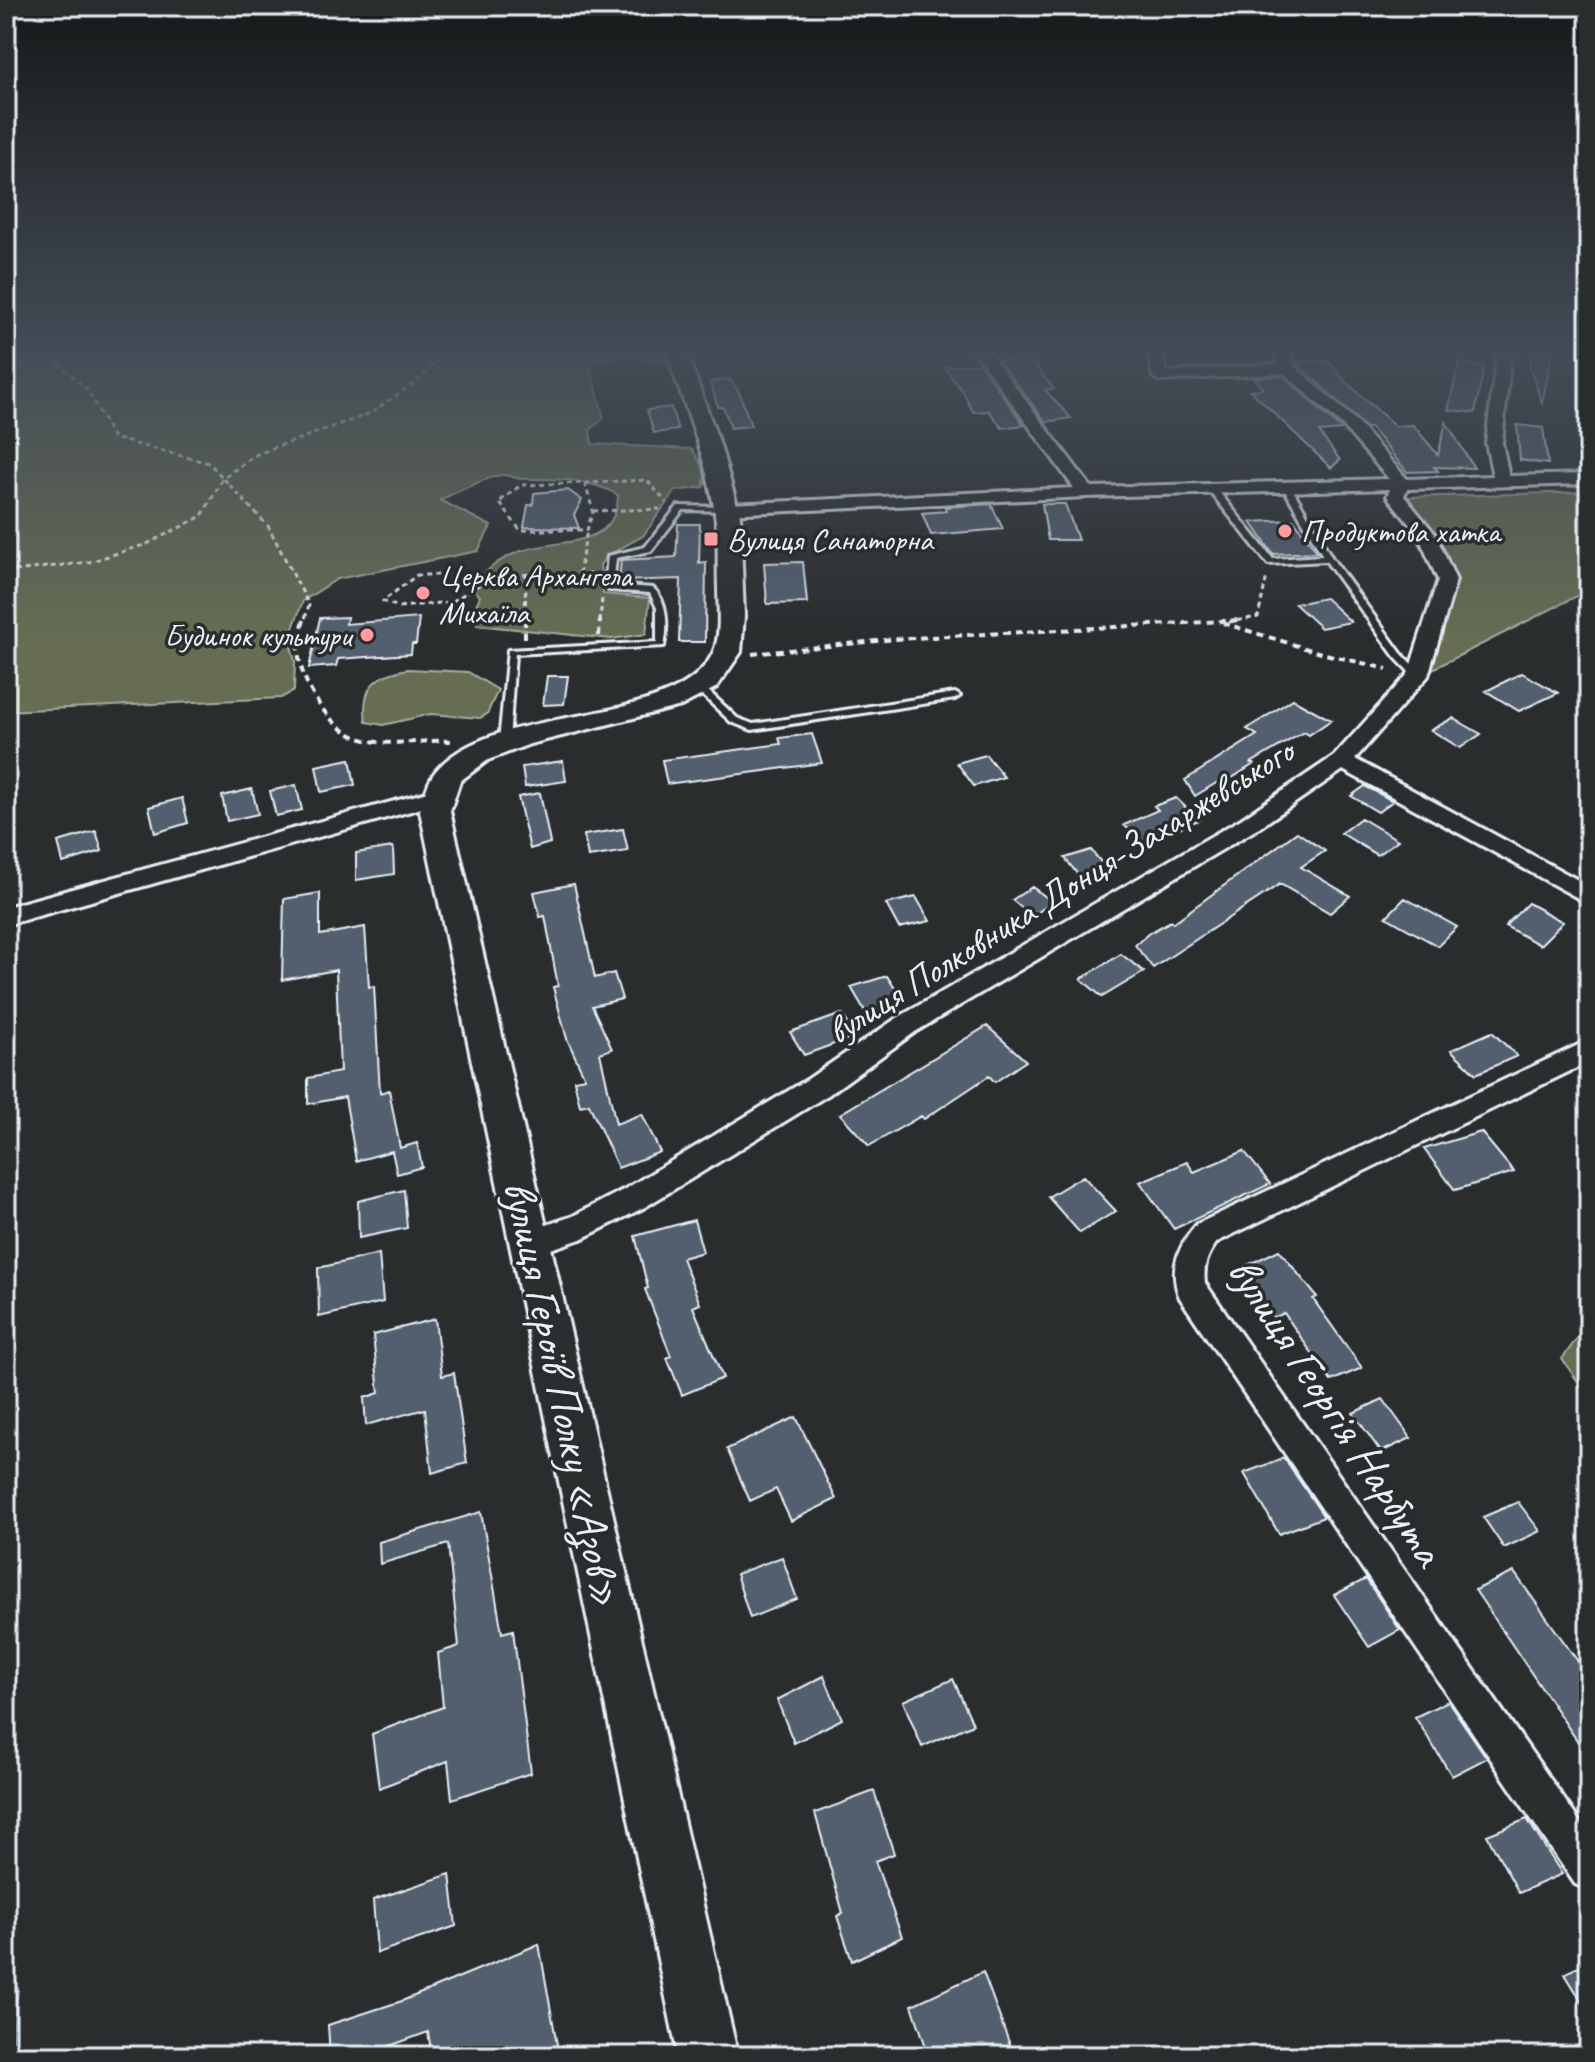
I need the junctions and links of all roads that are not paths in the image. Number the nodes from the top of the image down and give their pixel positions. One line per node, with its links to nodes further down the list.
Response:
1 (707, 447): 11 (main road)
2 (1053, 447): 10 (street)
3 (1370, 447): 7 (street)
4 (1495, 447): 6 (street)
5 (1589, 479): 6 (street)
6 (1502, 480): 7 (street)
7 (1401, 482): 8 (street); 13 (street, вулиця Полковника Донця-Захаржевського)
8 (1287, 487): 9 (street); 12 (lane)
9 (1212, 489): 10 (street); 12 (lane)
10 (1086, 492): 11 (street)
11 (727, 509): 14 (main road); 16 (lane)
12 (1328, 558): 13 (lane)
13 (1418, 676): 17 (street, вулиця Полковника Донця-Захаржевського)
14 (698, 686): 15 (lane); 16 (main road)
15 (955, 696)
16 (494, 746): 18 (main road)
17 (1342, 761): 19 (street); 22 (street, вулиця Полковника Донця-Захаржевського)
18 (435, 797): 20 (street); 22 (main road, вулиця Героїв Полку «Азов»)
19 (1589, 896)
20 (6, 916)
21 (1589, 1050): 23 (street, вулиця Георгія Нарбута)
22 (530, 1243): 24 (main road, вулиця Героїв Полку «Азов»)
23 (1589, 1870)
24 (708, 2056)

